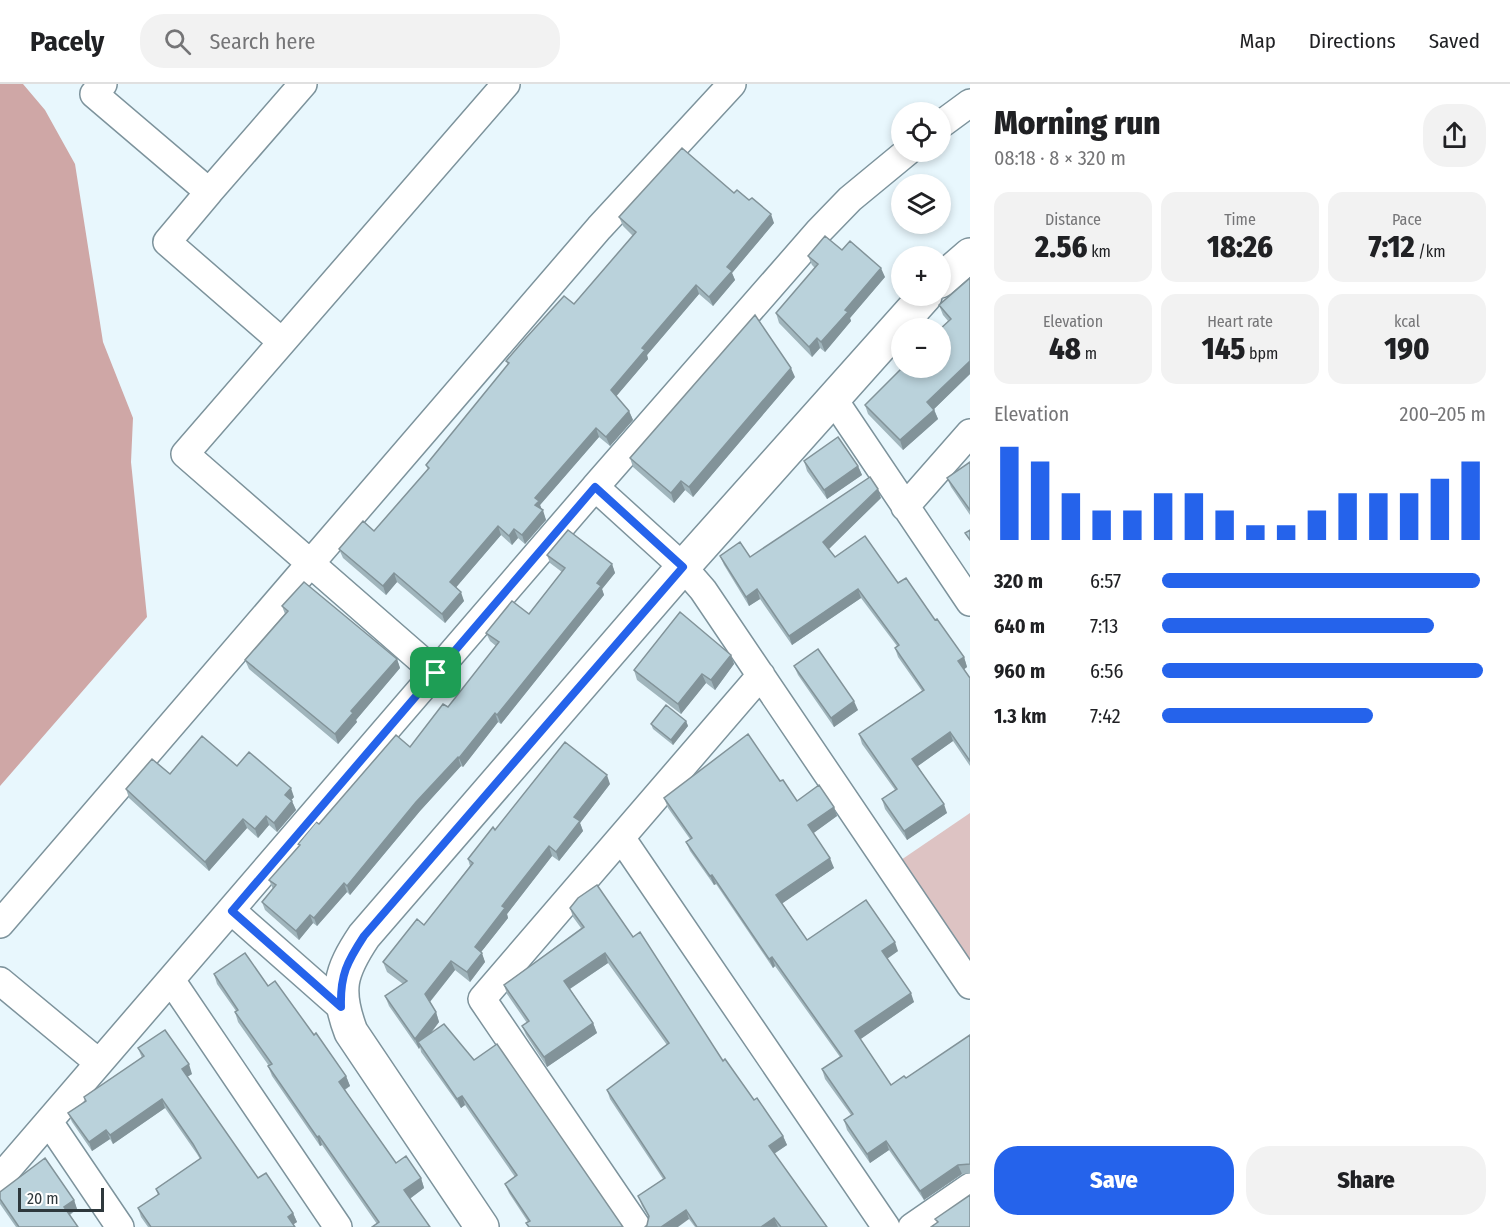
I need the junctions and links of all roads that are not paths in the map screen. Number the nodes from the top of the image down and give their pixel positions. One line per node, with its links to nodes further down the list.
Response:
1 (103, 84): 8 (street)
2 (303, 84): 8 (street)
3 (506, 84): 12 (street)
4 (732, 84): 17 (street)
5 (970, 103): 6 (street)
6 (951, 117)
7 (895, 162): 15 (street)
8 (209, 192): 12 (street)
9 (970, 255): 10 (street)
10 (951, 271)
11 (916, 306): 13 (street)
12 (282, 342): 17 (street)
13 (832, 397): 16 (street); 18 (street)
14 (970, 434): 16 (street)
15 (595, 487): 18 (street); 20 (street)
16 (905, 507): 19 (street)
17 (310, 565): 20 (street); 24 (street)
18 (683, 567): 21 (street); 28 (street)
19 (970, 602)
20 (436, 673): 23 (street)
21 (761, 675): 22 (street); 27 (street)
22 (622, 839): 36 (street); 37 (street)
23 (232, 911): 25 (street); 28 (street)
24 (0, 924)
25 (171, 980): 29 (street); 34 (street)
26 (0, 981): 29 (street)
27 (970, 985)
28 (341, 1007): 35 (street)
29 (99, 1063): 30 (street)
30 (49, 1122): 31 (street); 33 (street)
31 (0, 1178)
32 (970, 1187): 38 (street)
33 (120, 1227)
34 (338, 1227)
35 (482, 1227)
36 (637, 1227)
37 (886, 1227)
38 (912, 1227)

